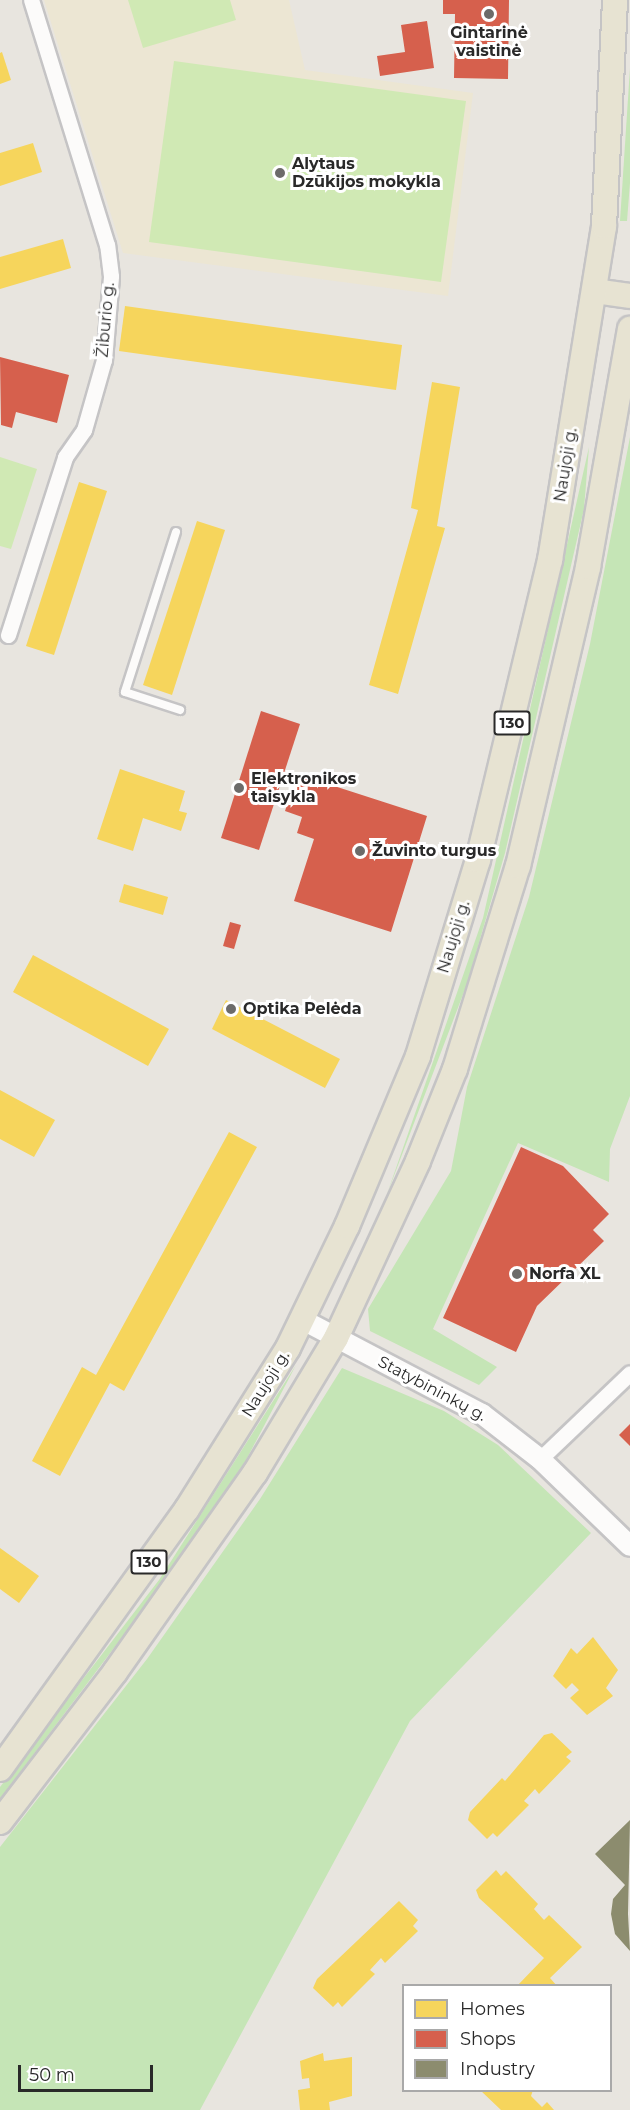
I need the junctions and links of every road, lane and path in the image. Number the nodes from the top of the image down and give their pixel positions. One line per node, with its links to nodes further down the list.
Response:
1 (31, 0): 7 (street, Žiburio g.)
2 (615, 0): 3 (main road, Naujoji g. / 130)
3 (596, 291): 4 (main road); 9 (main road, Naujoji g. / 130)
4 (630, 296)
5 (630, 329): 10 (main road, 130)
6 (176, 532): 8 (lane)
7 (8, 635)
8 (180, 710)
9 (303, 1320): 10 (street, Statybininkų g.); 14 (main road, Naujoji g. / 130)
10 (336, 1338): 12 (street, Statybininkų g.); 15 (main road, 130)
11 (630, 1373): 12 (street)
12 (540, 1459): 13 (street, Statybininkų g.)
13 (630, 1546)
14 (0, 1769)
15 (0, 1822)

